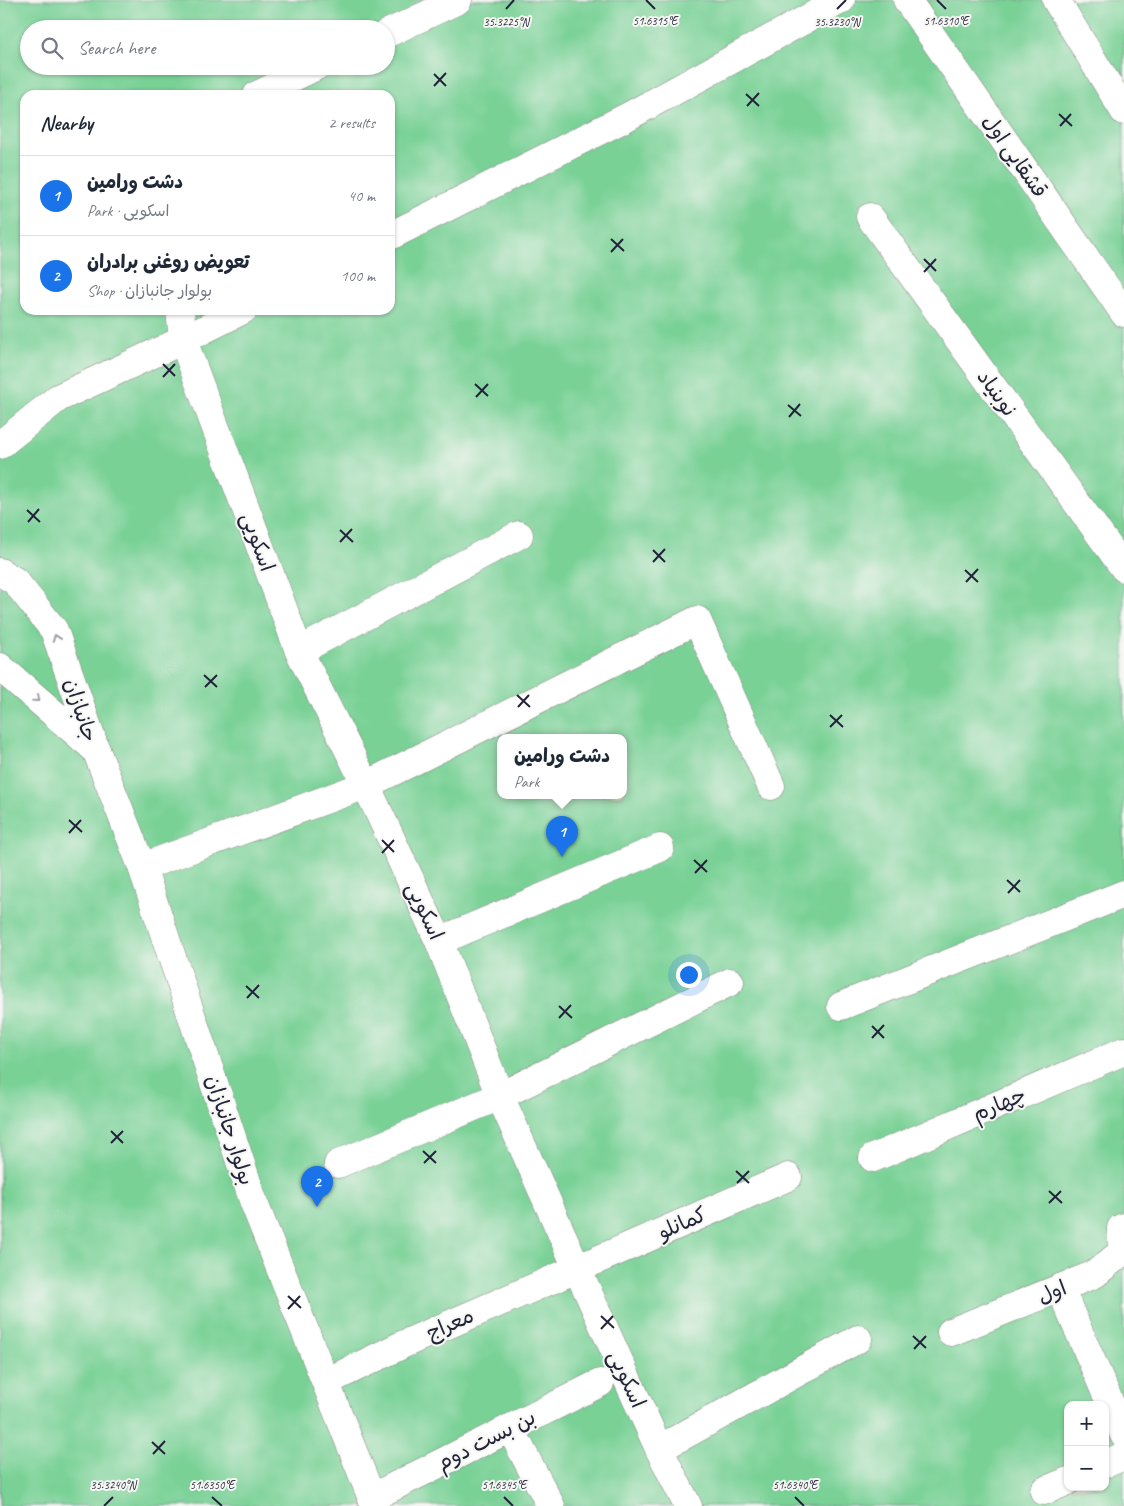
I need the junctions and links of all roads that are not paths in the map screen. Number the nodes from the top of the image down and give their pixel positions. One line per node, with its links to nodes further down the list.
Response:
1 (458, 0): 5 (street)
2 (841, 0): 10 (street)
3 (907, 0): 11 (street, قشقایی اول)
4 (1056, 0): 8 (street)
5 (395, 30)
6 (298, 75): 7 (street)
7 (267, 90)
8 (1124, 111)
9 (870, 217): 17 (street, نوبنیاد)
10 (395, 233)
11 (1124, 313)
12 (181, 315): 14 (street, اسکویی)
13 (233, 315): 14 (street)
14 (184, 340): 15 (street); 19 (street, اسکویی)
15 (0, 445)
16 (519, 535): 19 (street)
17 (1124, 568)
18 (0, 572): 21 (street, جانبازان, one-way to 18)
19 (299, 651): 22 (street, اسکویی)
20 (0, 667): 21 (street, جانبازان, one-way to 21)
21 (96, 750): 25 (street, بولوار جانبازان)
22 (366, 785): 23 (street); 25 (street); 27 (street, اسکویی)
23 (772, 786)
24 (660, 848): 27 (street)
25 (142, 867): 40 (street, بولوار جانبازان)
26 (1124, 894): 29 (street)
27 (439, 941): 31 (street, اسکویی)
28 (730, 982): 31 (street)
29 (842, 1006)
30 (1124, 1051): 32 (street, چهارم)
31 (500, 1096): 33 (street); 36 (street, اسکویی)
32 (873, 1158)
33 (338, 1164)
34 (788, 1177): 36 (street, کمانلو)
35 (1124, 1227): 37 (street, اول)
36 (577, 1268): 40 (street, معراج); 44 (street, اسکویی)
37 (1060, 1288): 38 (street, اول); 43 (street)
38 (951, 1332)
39 (858, 1339): 44 (street)
40 (326, 1382): 47 (street, بولوار جانبازان)
41 (600, 1383): 42 (street, بن بست دوم)
42 (510, 1428): 47 (street, بن بست دوم); 48 (street)
43 (1124, 1435)
44 (660, 1449): 49 (street, اسکویی)
45 (1124, 1456): 46 (street)
46 (1109, 1462)
47 (373, 1502)
48 (551, 1506)
49 (688, 1506)

